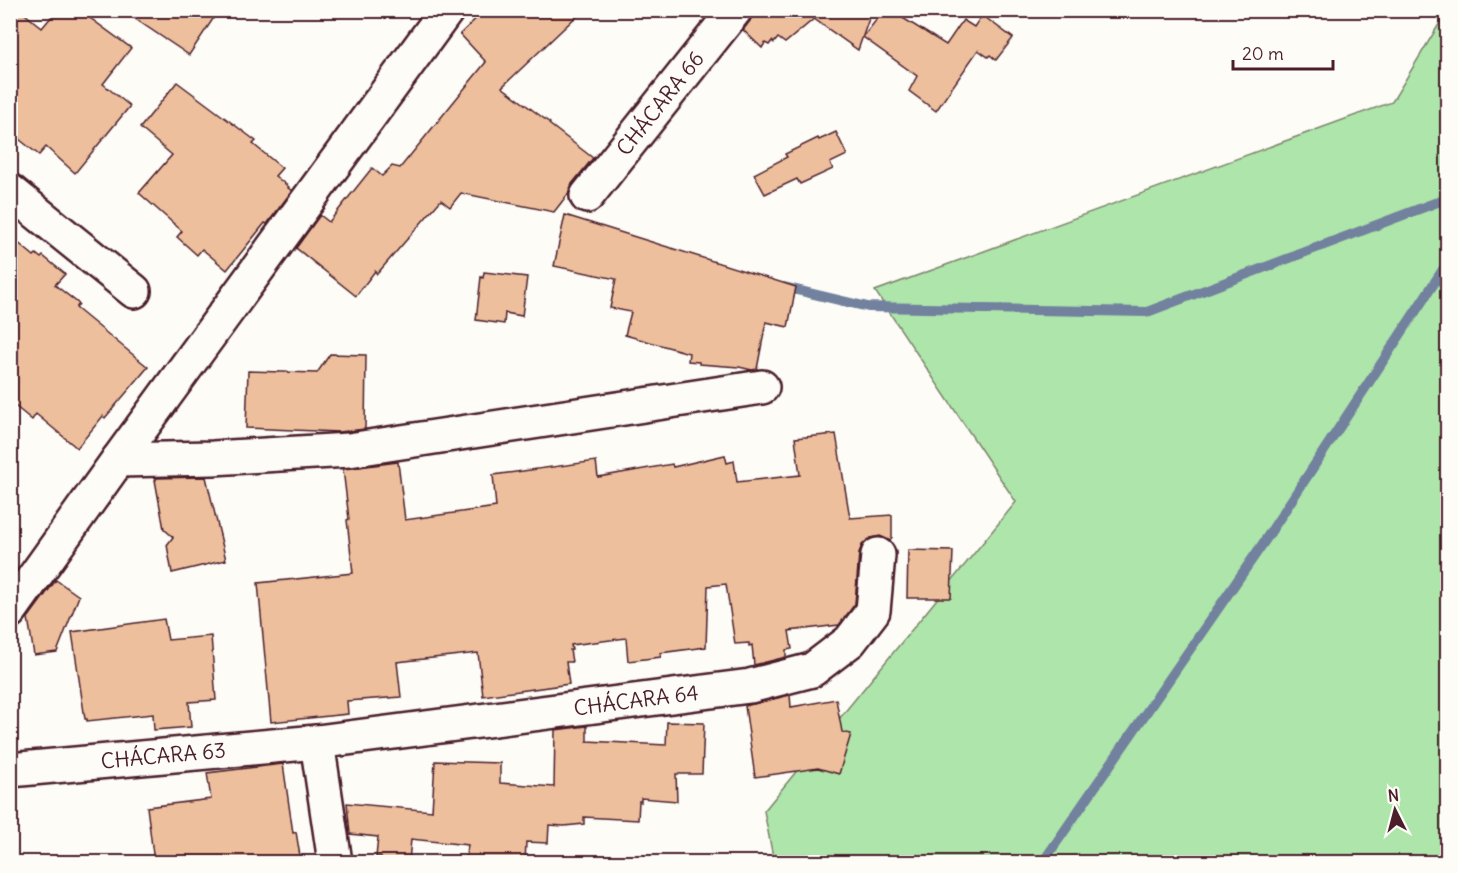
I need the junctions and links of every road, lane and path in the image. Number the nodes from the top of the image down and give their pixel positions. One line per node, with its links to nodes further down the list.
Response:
1 (447, 10): 7 (street)
2 (735, 10): 4 (street, CHÁCARA 66)
3 (10, 191): 5 (street)
4 (587, 196)
5 (134, 291)
6 (762, 387): 7 (street)
7 (118, 460): 9 (street)
8 (878, 555): 10 (street, CHÁCARA 64)
9 (10, 611)
10 (317, 742): 11 (street, CHÁCARA 63); 12 (street)
11 (10, 770)
12 (335, 862)

